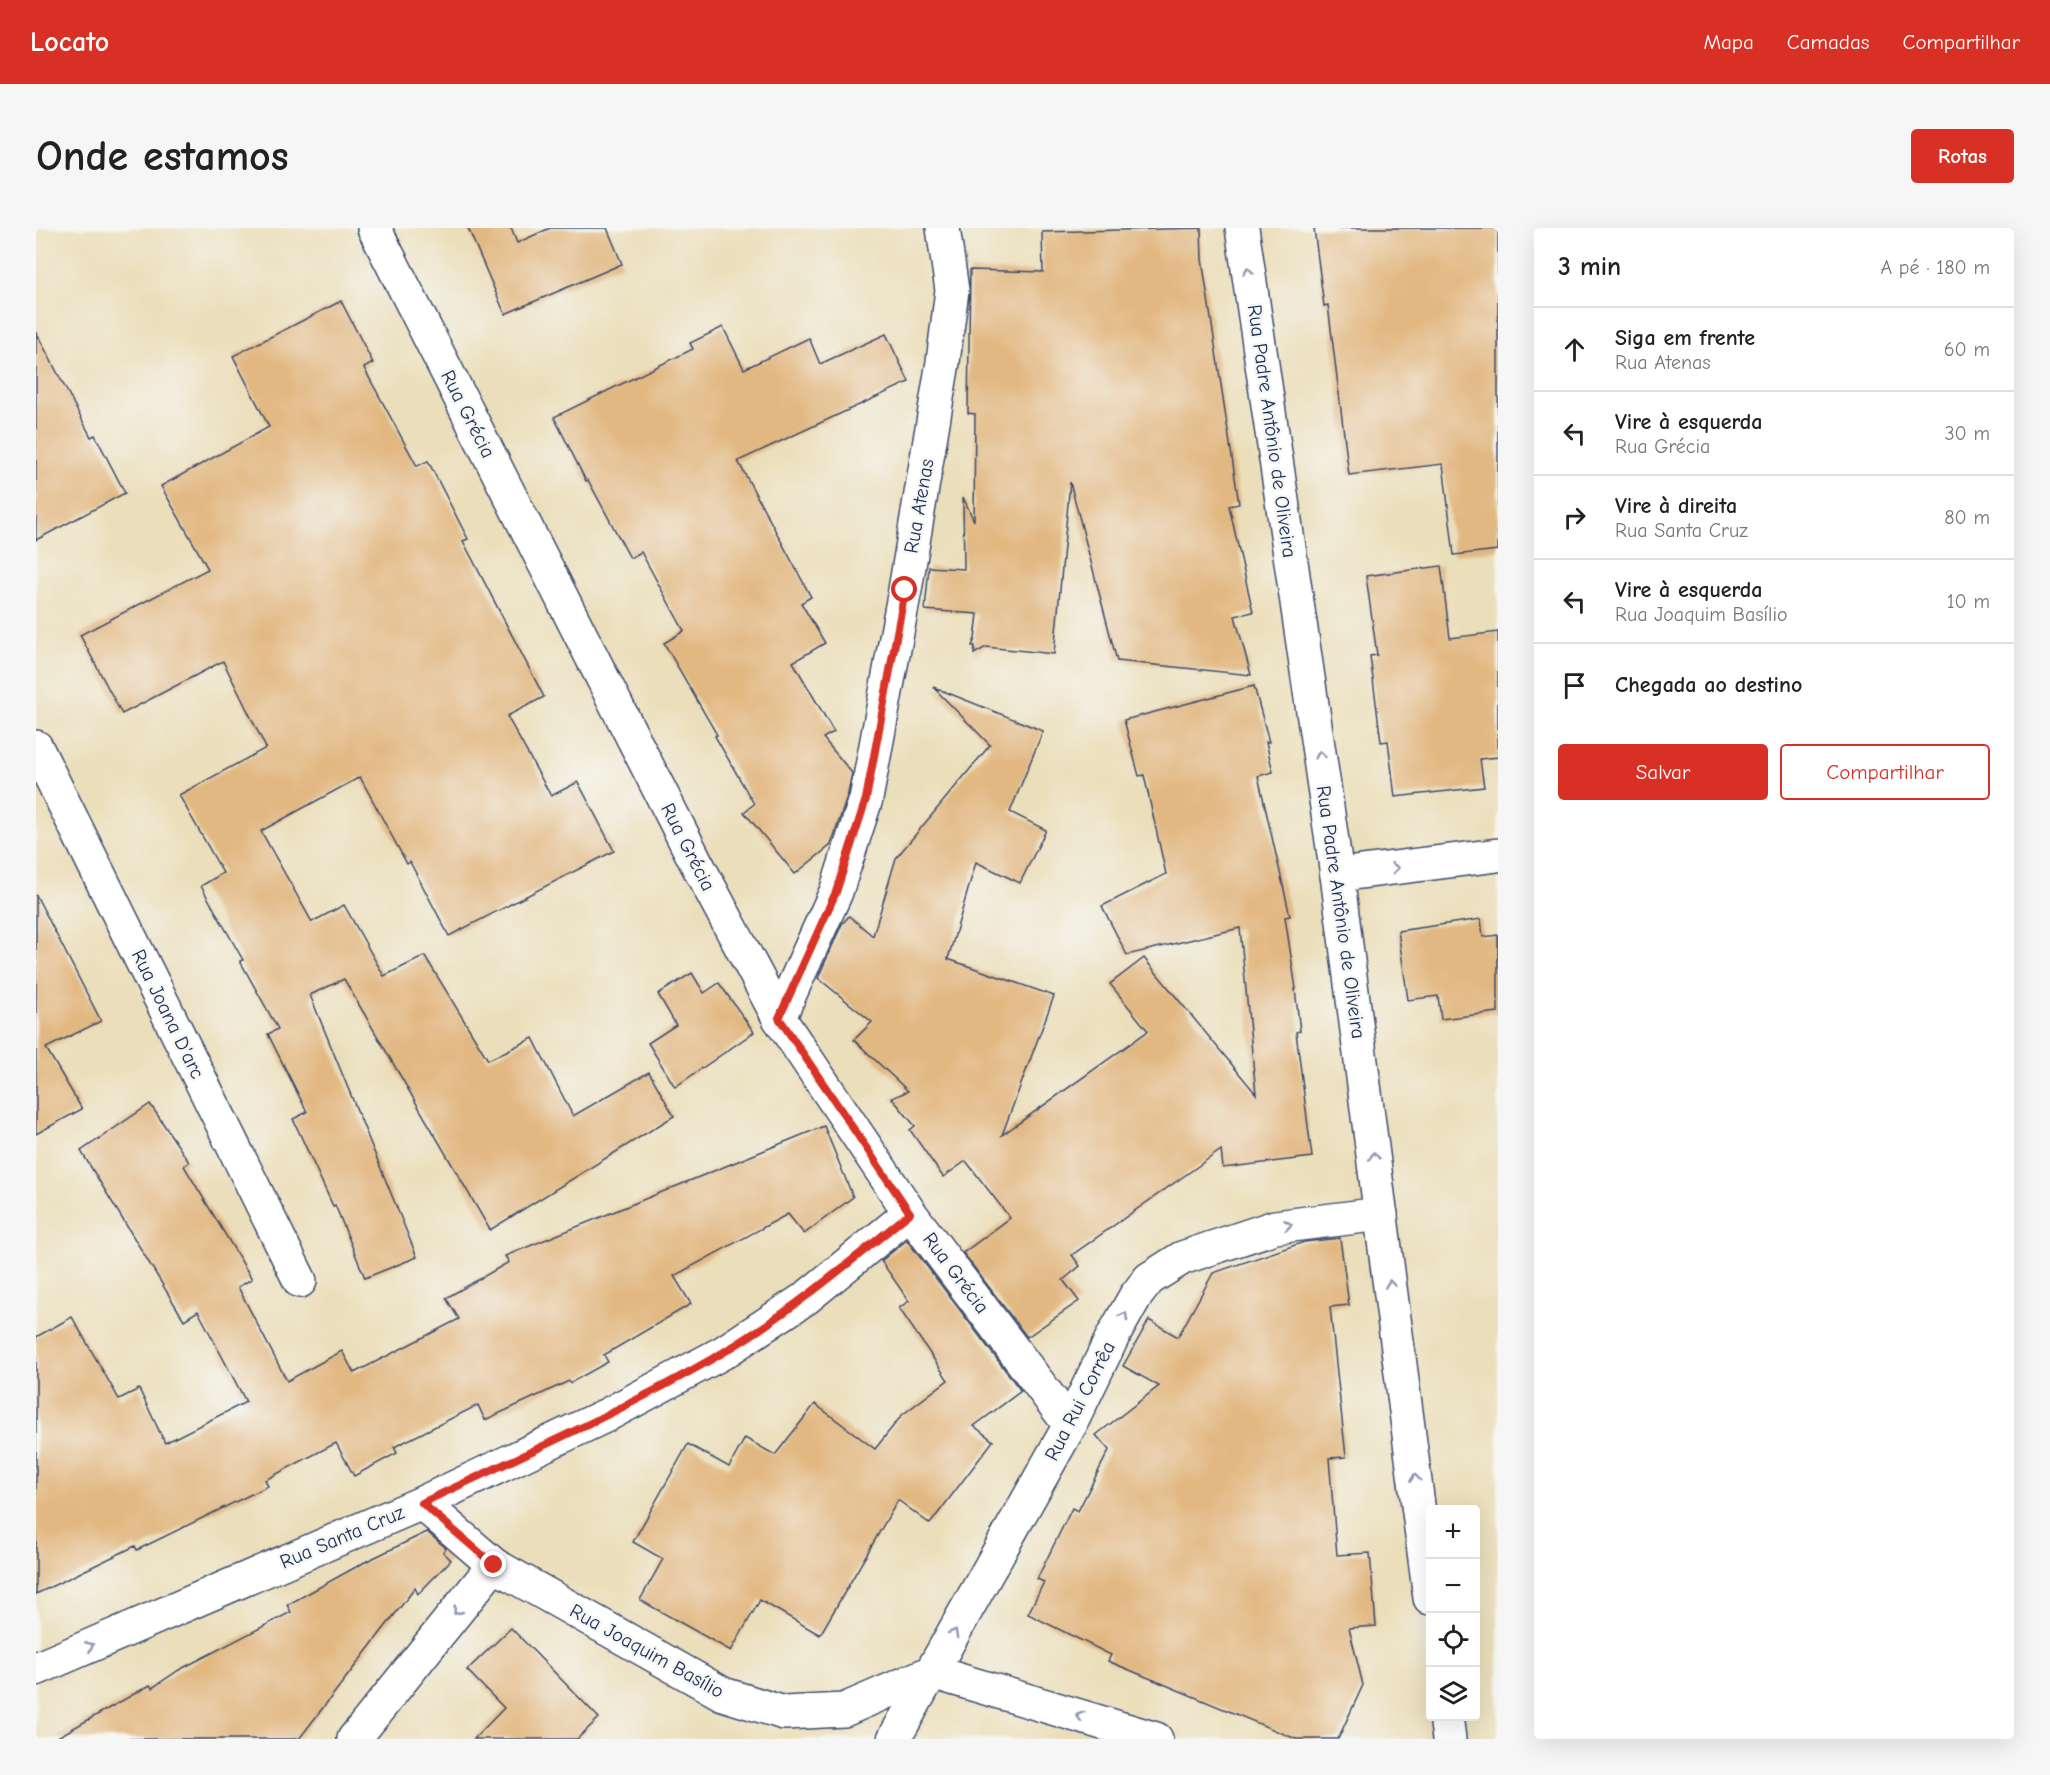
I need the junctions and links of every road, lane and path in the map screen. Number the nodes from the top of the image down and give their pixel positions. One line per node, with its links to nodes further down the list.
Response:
1 (374, 228): 7 (street, Rua Grécia)
2 (943, 228): 7 (street, Rua Atenas)
3 (1242, 228): 6 (street, Rua Padre Antônio de Oliveira, one-way to 3)
4 (36, 747): 10 (street, Rua Joana D'arc)
5 (1498, 855): 6 (street, one-way to 5)
6 (1337, 875): 9 (street, Rua Padre Antônio de Oliveira, one-way to 6)
7 (779, 1018): 8 (street, Rua Grécia)
8 (910, 1213): 11 (street, Rua Grécia); 12 (street, Rua Santa Cruz)
9 (1381, 1214): 11 (street, Rua Rui Corrêa, one-way to 9); 13 (street, Rua Padre Antônio de Oliveira, one-way to 9)
10 (300, 1281)
11 (1070, 1425): 16 (street, Rua Rui Corrêa, one-way to 11)
12 (422, 1503): 14 (street, Rua Joaquim Basílio); 15 (street, Rua Santa Cruz, one-way to 12)
13 (1426, 1560)
14 (494, 1565): 16 (street, Rua Joaquim Basílio); 18 (street, one-way to 18)
15 (36, 1669)
16 (932, 1672): 19 (street, Rua Rui Corrêa); 20 (street, one-way to 16)
17 (1447, 1721): 21 (street)
18 (354, 1739)
19 (894, 1739)
20 (1156, 1739)
21 (1449, 1739)

